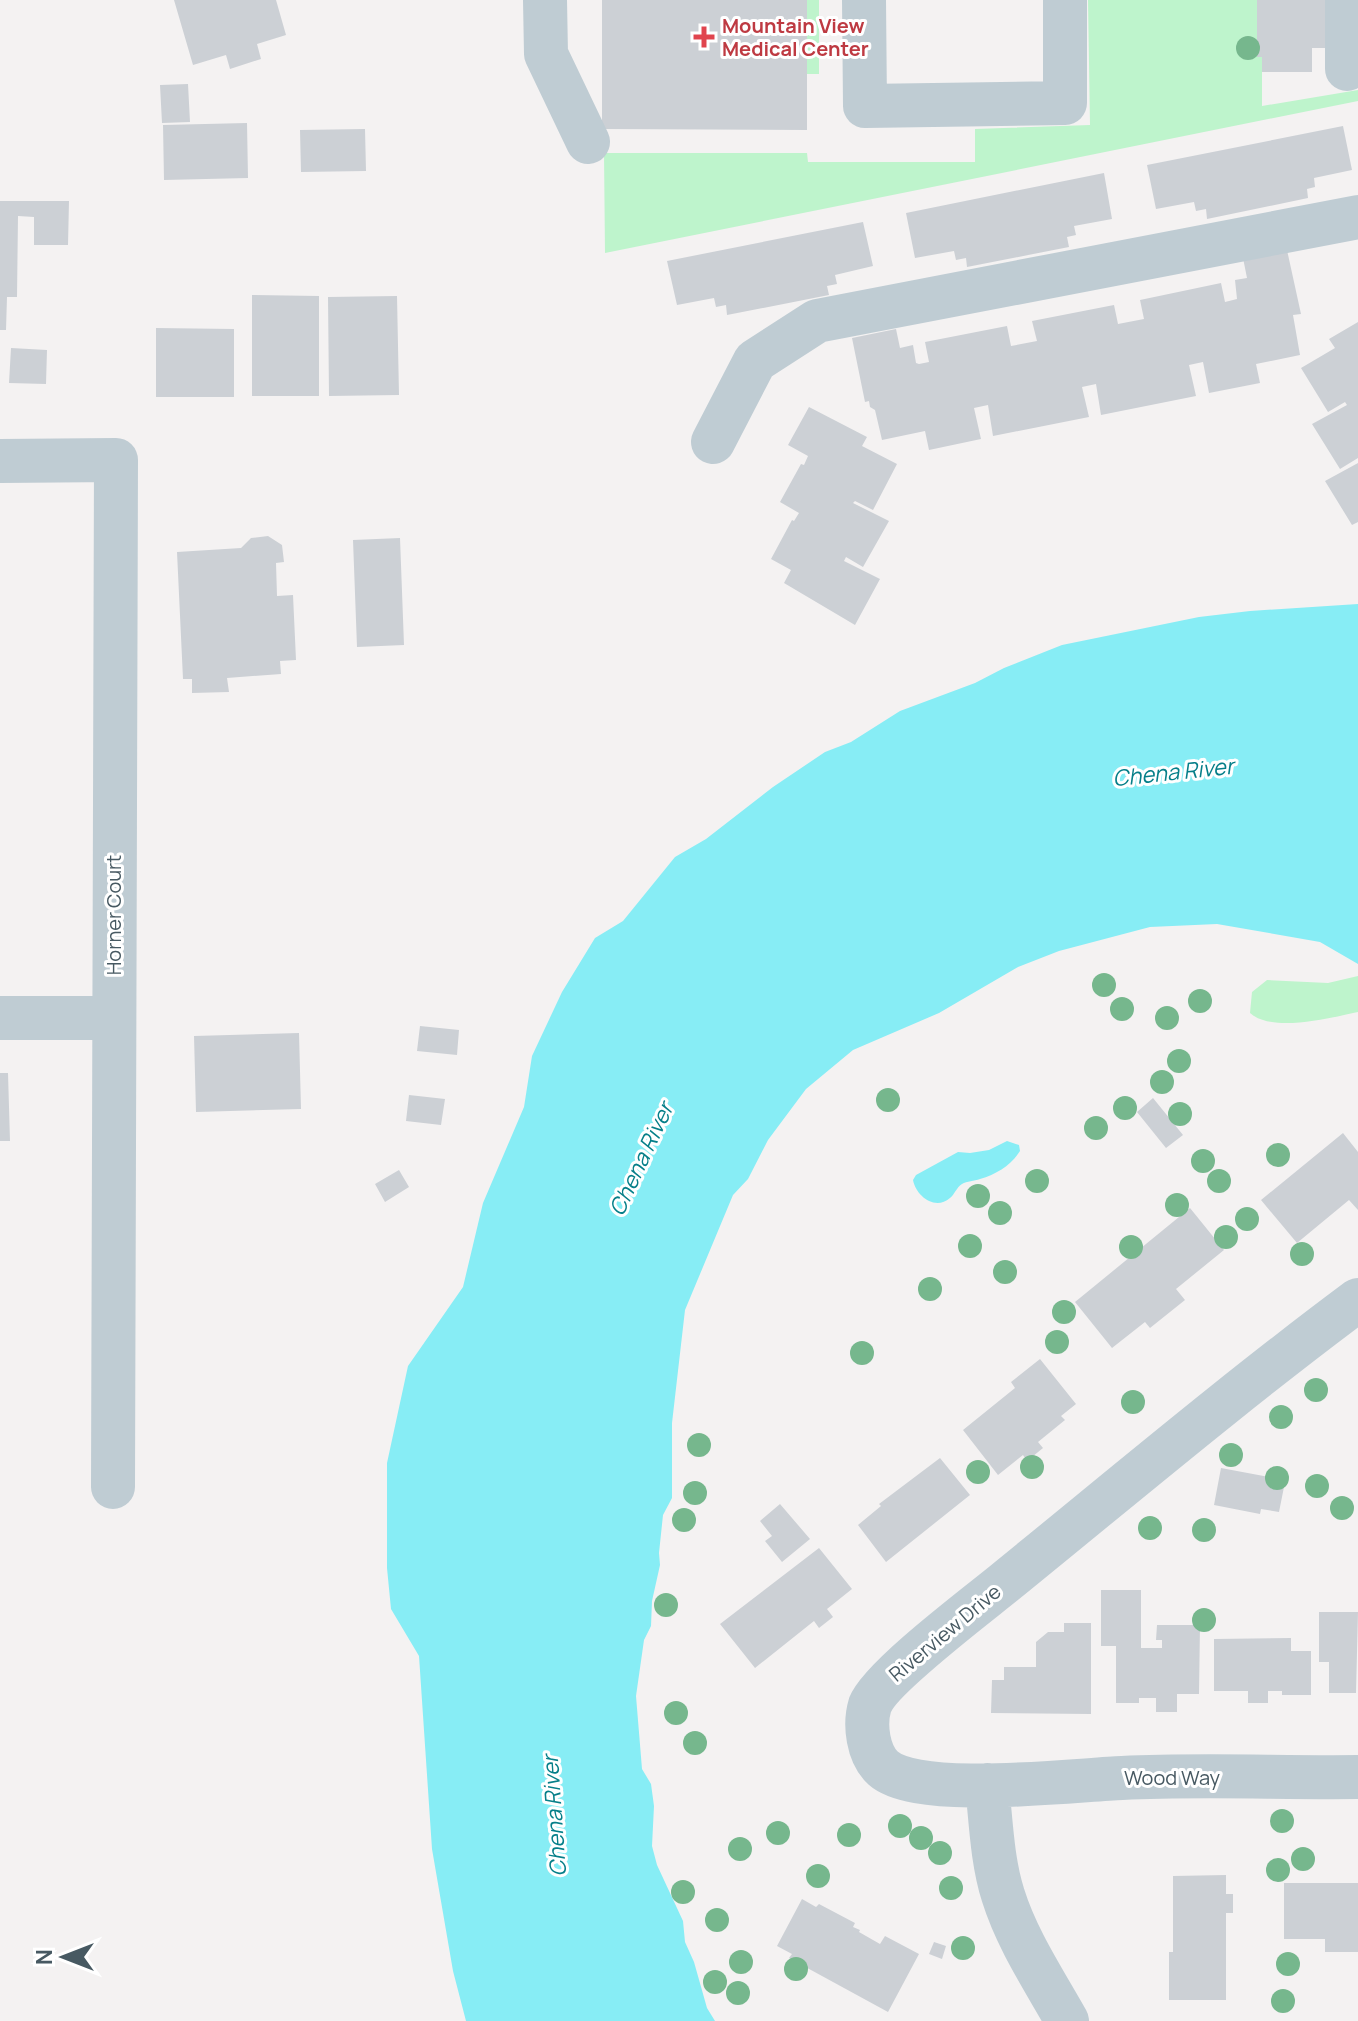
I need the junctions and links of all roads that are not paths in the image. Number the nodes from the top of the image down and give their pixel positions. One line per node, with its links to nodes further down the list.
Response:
1 (545, 0): 6 (street)
2 (864, 0): 3 (street)
3 (1065, 0)
4 (1347, 0): 5 (street)
5 (1347, 69)
6 (588, 142)
7 (1358, 217): 8 (street)
8 (713, 442)
9 (0, 461): 11 (street, Horner Court)
10 (0, 1018): 11 (street)
11 (113, 1018): 13 (street, Horner Court)
12 (1358, 1300): 15 (street, Riverview Drive)
13 (113, 1487)
14 (1358, 1777): 15 (street, Wood Way)
15 (987, 1785): 16 (street)
16 (1067, 2021)

